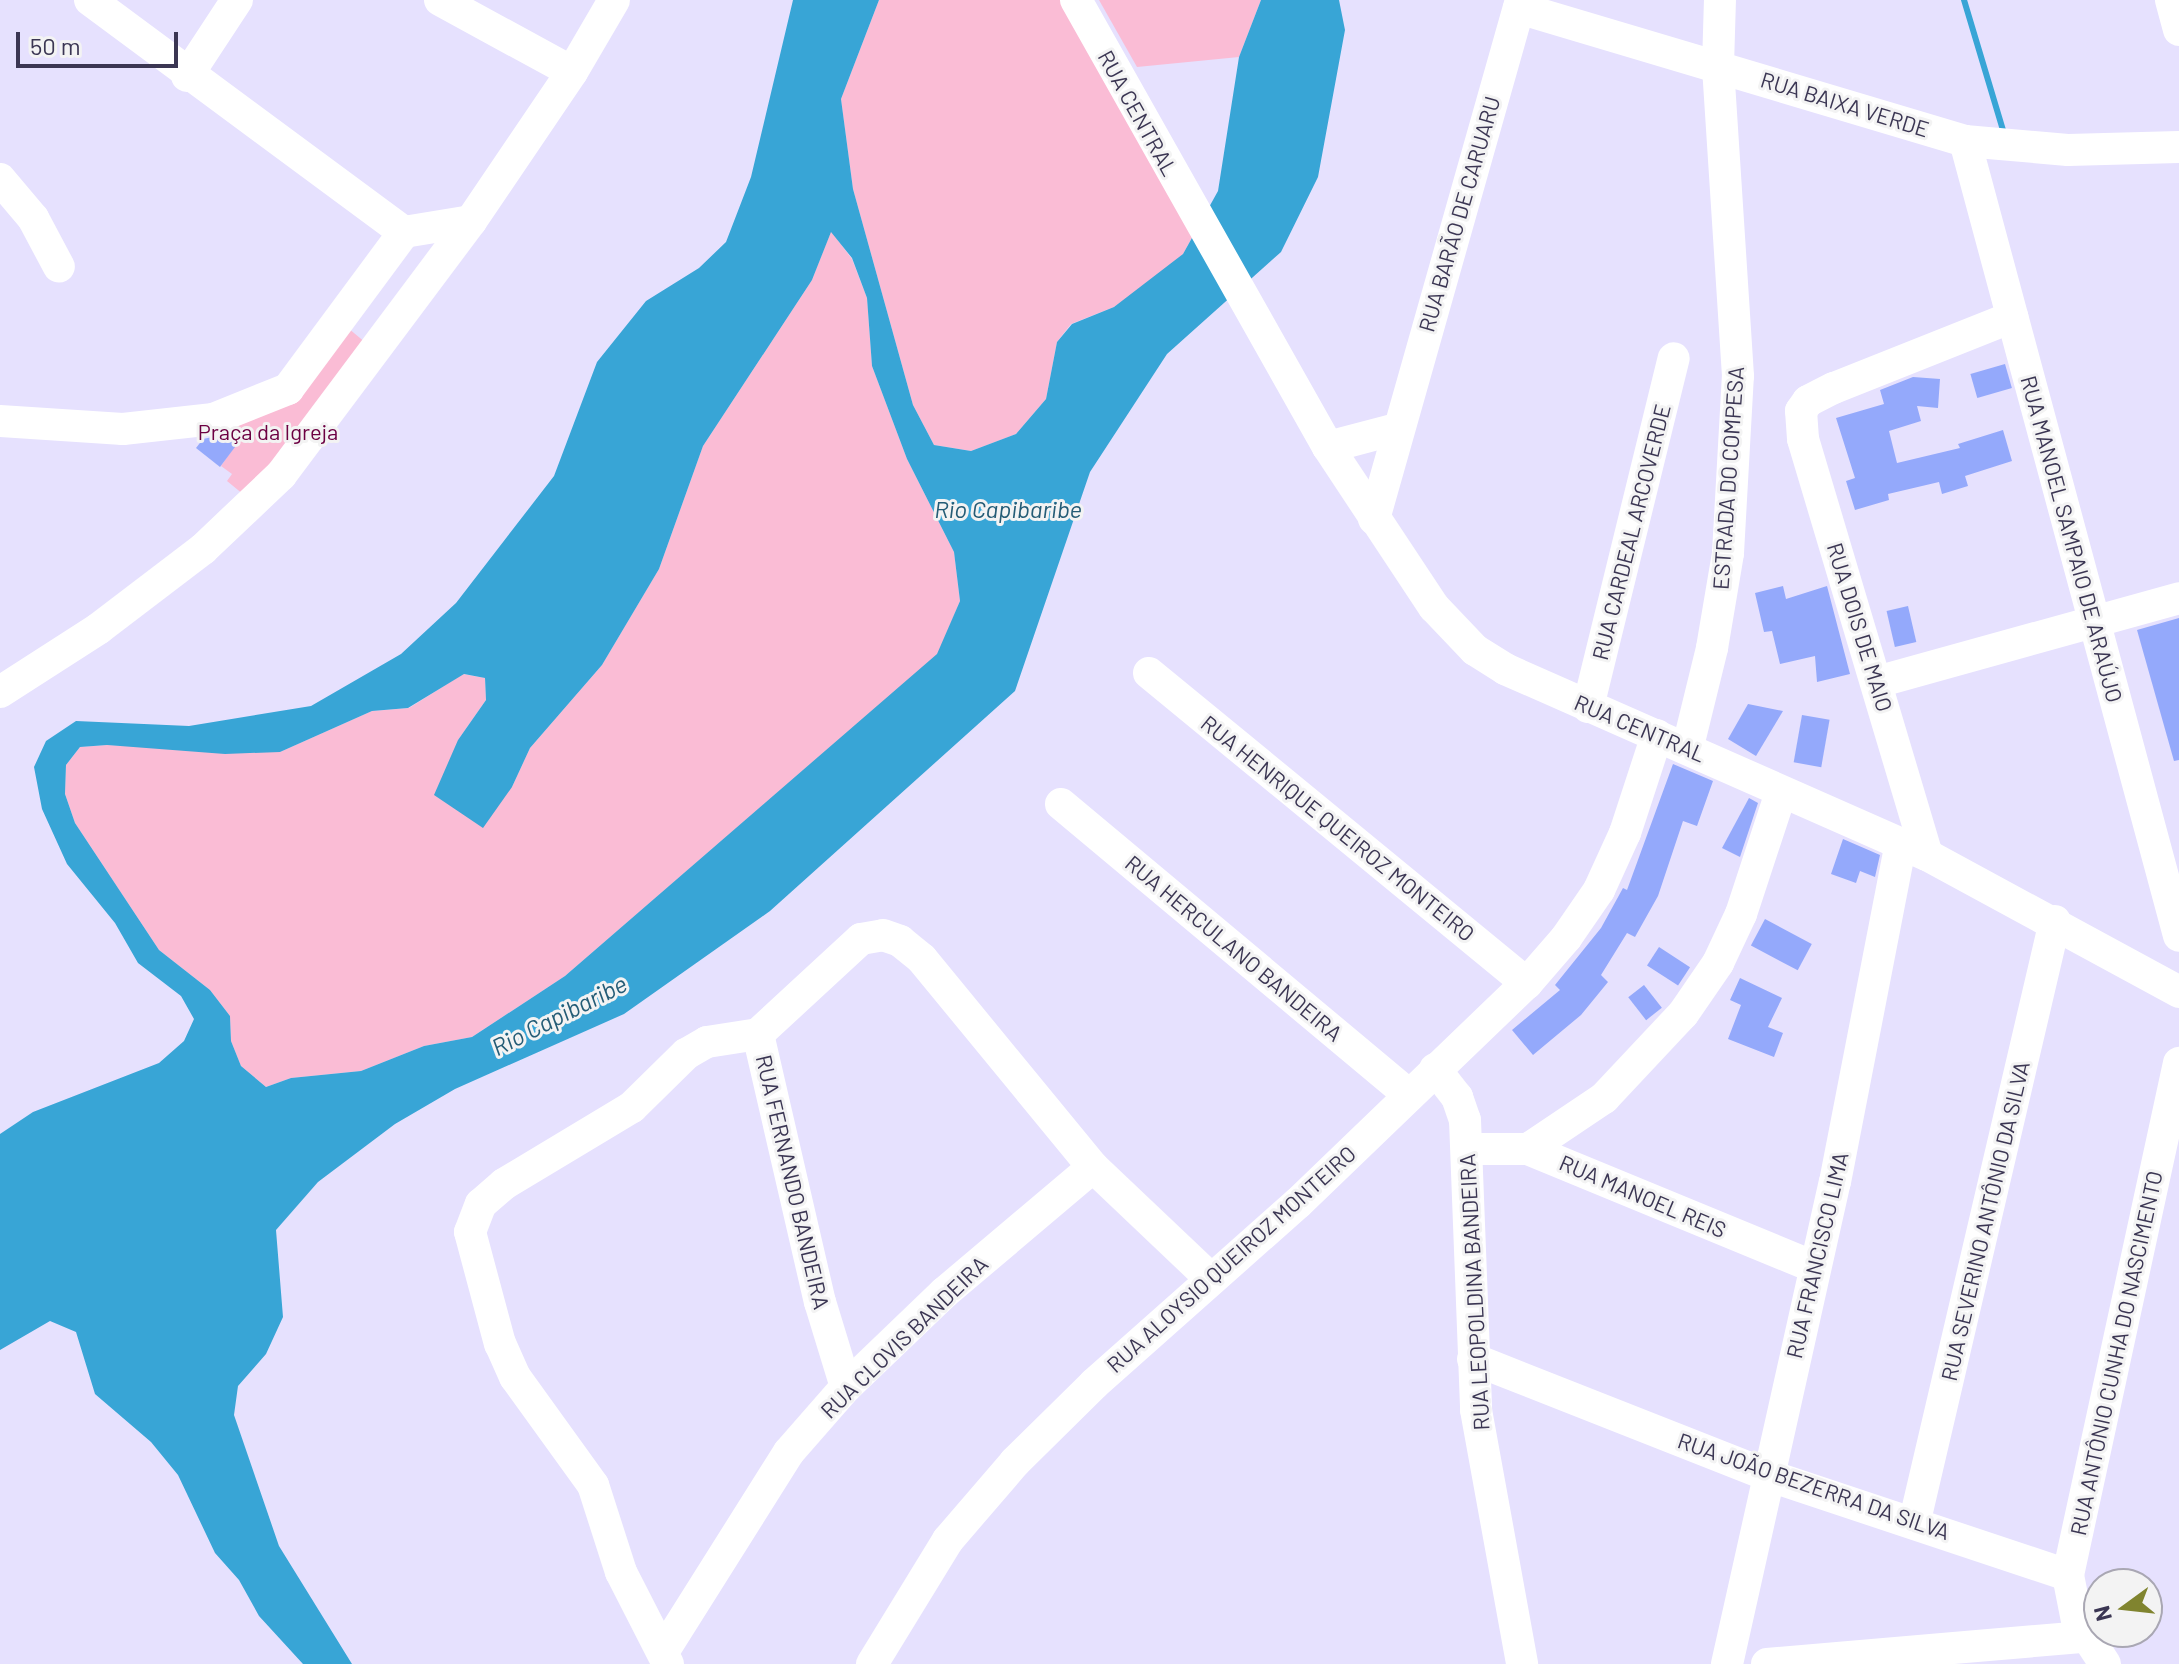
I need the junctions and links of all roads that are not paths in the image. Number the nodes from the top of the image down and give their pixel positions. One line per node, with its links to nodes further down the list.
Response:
1 (90, 0): 12 (street)
2 (237, 0): 12 (street)
3 (440, 0): 11 (street)
4 (614, 0): 11 (street)
5 (1076, 0): 23 (street, RUA CENTRAL)
6 (1720, 0): 10 (street)
7 (2171, 0): 9 (street)
8 (1520, 4): 10 (street, RUA BAIXA VERDE); 22 (street, RUA BARÃO DE CARUARU)
9 (2179, 30)
10 (1718, 66): 13 (street, RUA BAIXA VERDE); 34 (street, ESTRADA DO COMPESA)
11 (572, 72): 16 (street)
12 (187, 76): 17 (street)
13 (1965, 141): 14 (street, RUA BAIXA VERDE); 19 (street, RUA MANOEL SAMPAIO DE ARAÚJO)
14 (2179, 147)
15 (0, 179): 18 (street)
16 (471, 221): 17 (street); 27 (street)
17 (404, 232): 21 (street)
18 (59, 267)
19 (2012, 317): 26 (street, RUA MANOEL SAMPAIO DE ARAÚJO); 30 (street, RUA DOIS DE MAIO)
20 (1674, 358): 32 (street, RUA CARDEAL ARCOVERDE)
21 (0, 421)
22 (1396, 429): 23 (street); 24 (street, RUA BARÃO DE CARUARU)
23 (1328, 447): 24 (street, RUA CENTRAL)
24 (1374, 519): 32 (street, RUA CENTRAL)
25 (2179, 598): 26 (street)
26 (2095, 620): 30 (street); 39 (street, RUA MANOEL SAMPAIO DE ARAÚJO)
27 (32, 673): 29 (street); 31 (street)
28 (1149, 673): 40 (street, RUA HENRIQUE QUEIROZ MONTEIRO)
29 (0, 679)
30 (1877, 682): 37 (street, RUA DOIS DE MAIO)
31 (0, 692)
32 (1588, 707): 33 (street, RUA CENTRAL)
33 (1657, 735): 34 (street, RUA CENTRAL); 40 (street, RUA ALOYSIO QUEIROZ MONTEIRO)
34 (1688, 746): 35 (street, RUA CENTRAL)
35 (1781, 792): 37 (street, RUA CENTRAL); 47 (street)
36 (1061, 804): 45 (street, RUA HERCULANO BANDEIRA)
37 (1914, 850): 38 (street, RUA CENTRAL); 49 (street, RUA FRANCISCO LIMA)
38 (2055, 921): 41 (street, RUA CENTRAL); 54 (street, RUA SEVERINO ANTÔNIO DA SILVA)
39 (2179, 936)
40 (1527, 983): 44 (street, RUA ALOYSIO QUEIROZ MONTEIRO)
41 (2179, 992)
42 (758, 1034): 48 (street); 52 (street, RUA FERNANDO BANDEIRA); 59 (street, RUA FERNANDO BANDEIRA)
43 (2179, 1063): 55 (street, RUA ANTÔNIO CUNHA DO NASCIMENTO)
44 (1435, 1069): 45 (street, RUA ALOYSIO QUEIROZ MONTEIRO); 46 (street, RUA LEOPOLDINA BANDEIRA)
45 (1407, 1093): 50 (street, RUA ALOYSIO QUEIROZ MONTEIRO)
46 (1469, 1149): 47 (street, RUA MANOEL REIS); 51 (street, RUA LEOPOLDINA BANDEIRA)
47 (1528, 1149): 49 (street, RUA MANOEL REIS)
48 (1093, 1167): 50 (street); 52 (street, RUA CLOVIS BANDEIRA)
49 (1814, 1267): 53 (street, RUA FRANCISCO LIMA)
50 (1210, 1278): 60 (street, RUA ALOYSIO QUEIROZ MONTEIRO)
51 (1473, 1359): 53 (street, RUA JOÃO BEZERRA DA SILVA); 61 (street, RUA LEOPOLDINA BANDEIRA)
52 (846, 1387): 59 (street, RUA CLOVIS BANDEIRA)
53 (1767, 1475): 54 (street, RUA JOÃO BEZERRA DA SILVA); 62 (street, RUA FRANCISCO LIMA)
54 (1915, 1520): 55 (street, RUA JOÃO BEZERRA DA SILVA)
55 (2071, 1562): 56 (street)
56 (2083, 1631)
57 (2083, 1637): 63 (street)
58 (2093, 1648): 64 (street)
59 (666, 1658)
60 (872, 1664)
61 (1522, 1664)
62 (1727, 1664)
63 (1767, 1664)
64 (2105, 1664)

